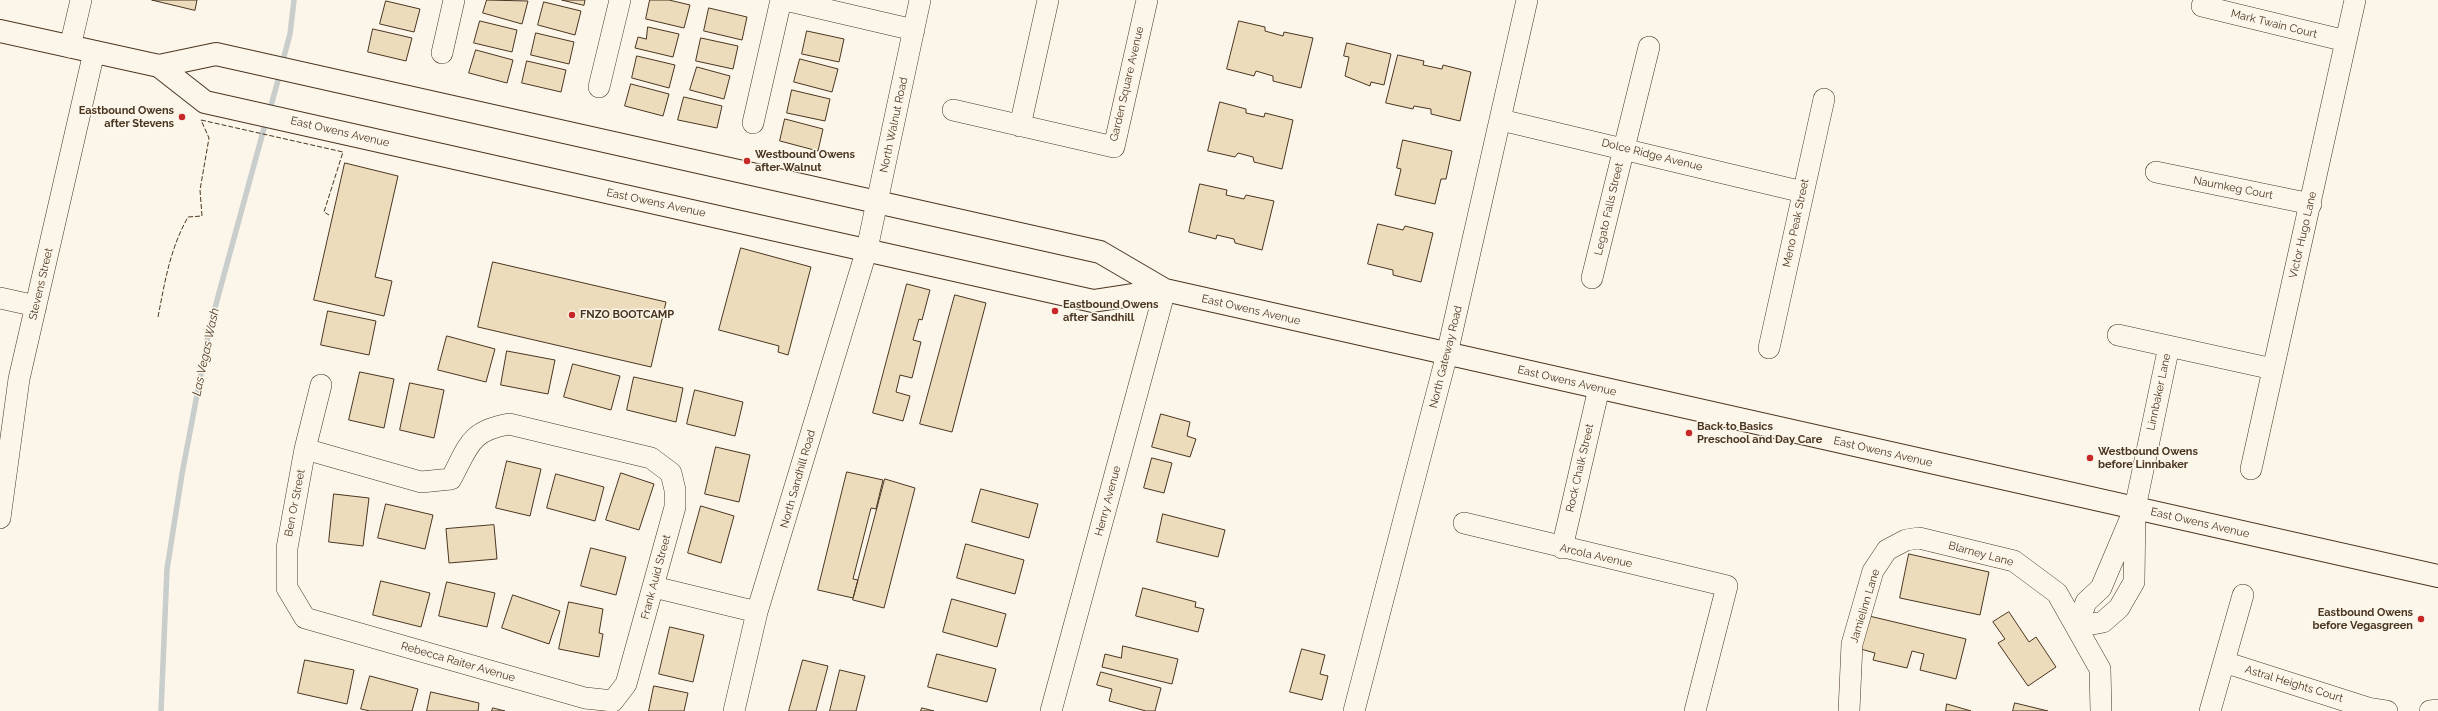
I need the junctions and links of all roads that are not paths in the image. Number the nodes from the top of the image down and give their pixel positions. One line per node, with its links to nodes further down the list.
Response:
1 (81, 0): 15 (street)
2 (454, 0): 18 (street)
3 (620, 0): 20 (street)
4 (781, 0): 24 (street)
5 (785, 0): 12 (street)
6 (920, 0): 12 (street, North Walnut Road)
7 (1048, 0): 25 (street)
8 (1147, 0): 25 (street, Garden Square Avenue)
9 (1526, 0): 23 (street, North Gateway Road)
10 (2355, 0): 14 (street, Victor Hugo Lane)
11 (2202, 6): 14 (street, Mark Twain Court)
12 (914, 30): 29 (street, North Walnut Road)
13 (0, 32): 15 (main road, East Owens Avenue)
14 (2346, 41): 30 (street, Victor Hugo Lane)
15 (70, 47): 17 (main road, East Owens Avenue)
16 (1649, 47): 26 (street, Legato Falls Street)
17 (94, 52): 19 (main road, East Owens Avenue); 35 (street, Stevens Street)
18 (442, 53)
19 (159, 66): 29 (main road, East Owens Avenue); 31 (main road, East Owens Avenue)
20 (599, 87)
21 (1824, 99): 28 (street, Meno Peak Street)
22 (953, 110): 25 (street, Garden Square Avenue)
23 (1501, 120): 26 (street, Dolce Ridge Avenue); 39 (street, North Gateway Road)
24 (753, 123)
25 (1020, 126)
26 (1623, 148): 28 (street, Dolce Ridge Avenue); 32 (street, Legato Falls Street)
27 (2156, 172): 30 (street, Naumkeg Court)
28 (1803, 192): 38 (street, Meno Peak Street)
29 (878, 202): 31 (street, North Walnut Road); 33 (main road, East Owens Avenue)
30 (2311, 204): 40 (street, Victor Hugo Lane)
31 (868, 249): 33 (main road, East Owens Avenue); 53 (street, North Sandhill Road)
32 (1592, 278)
33 (1165, 290): 39 (main road, East Owens Avenue); 60 (street, Henry Avenue)
34 (0, 298): 35 (street)
35 (36, 306): 46 (street, Stevens Street)
36 (2118, 335): 37 (street)
37 (2169, 346): 40 (street); 45 (street, Linnbaker Lane)
38 (1769, 348)
39 (1447, 354): 42 (main road, East Owens Avenue); 61 (street, North Gateway Road)
40 (2273, 369): 44 (street, Victor Hugo Lane)
41 (320, 385): 43 (street, Ben Or Street)
42 (1599, 388): 45 (main road, East Owens Avenue); 49 (street, Rock Chalk Street)
43 (305, 449): 51 (street, Frank Auid Street); 54 (street, Ben Or Street)
44 (2251, 469)
45 (2135, 508): 50 (main road, East Owens Avenue); 55 (street, Linnbaker Lane); 55 (street, Linnbaker Lane)
46 (0, 518)
47 (1464, 523): 49 (street, Arcola Avenue)
48 (1906, 540): 55 (street, Blarney Lane); 63 (street, Jamielinn Lane)
49 (1562, 548): 62 (street, Arcola Avenue)
50 (2438, 576)
51 (654, 588): 53 (street); 57 (street, Frank Auid Street)
52 (2243, 595): 56 (street)
53 (757, 612): 59 (street, North Sandhill Road)
54 (305, 618): 57 (street, Rebecca Raiter Avenue)
55 (2077, 627): 64 (street)
56 (2224, 662): 65 (street); 66 (street, Astral Heights Court)
57 (613, 701)
58 (2438, 710): 67 (street)
59 (734, 711)
60 (1050, 711)
61 (1354, 711)
62 (1694, 711)
63 (1849, 711)
64 (2101, 711)
65 (2210, 711)
66 (2387, 711)
67 (2430, 711)

